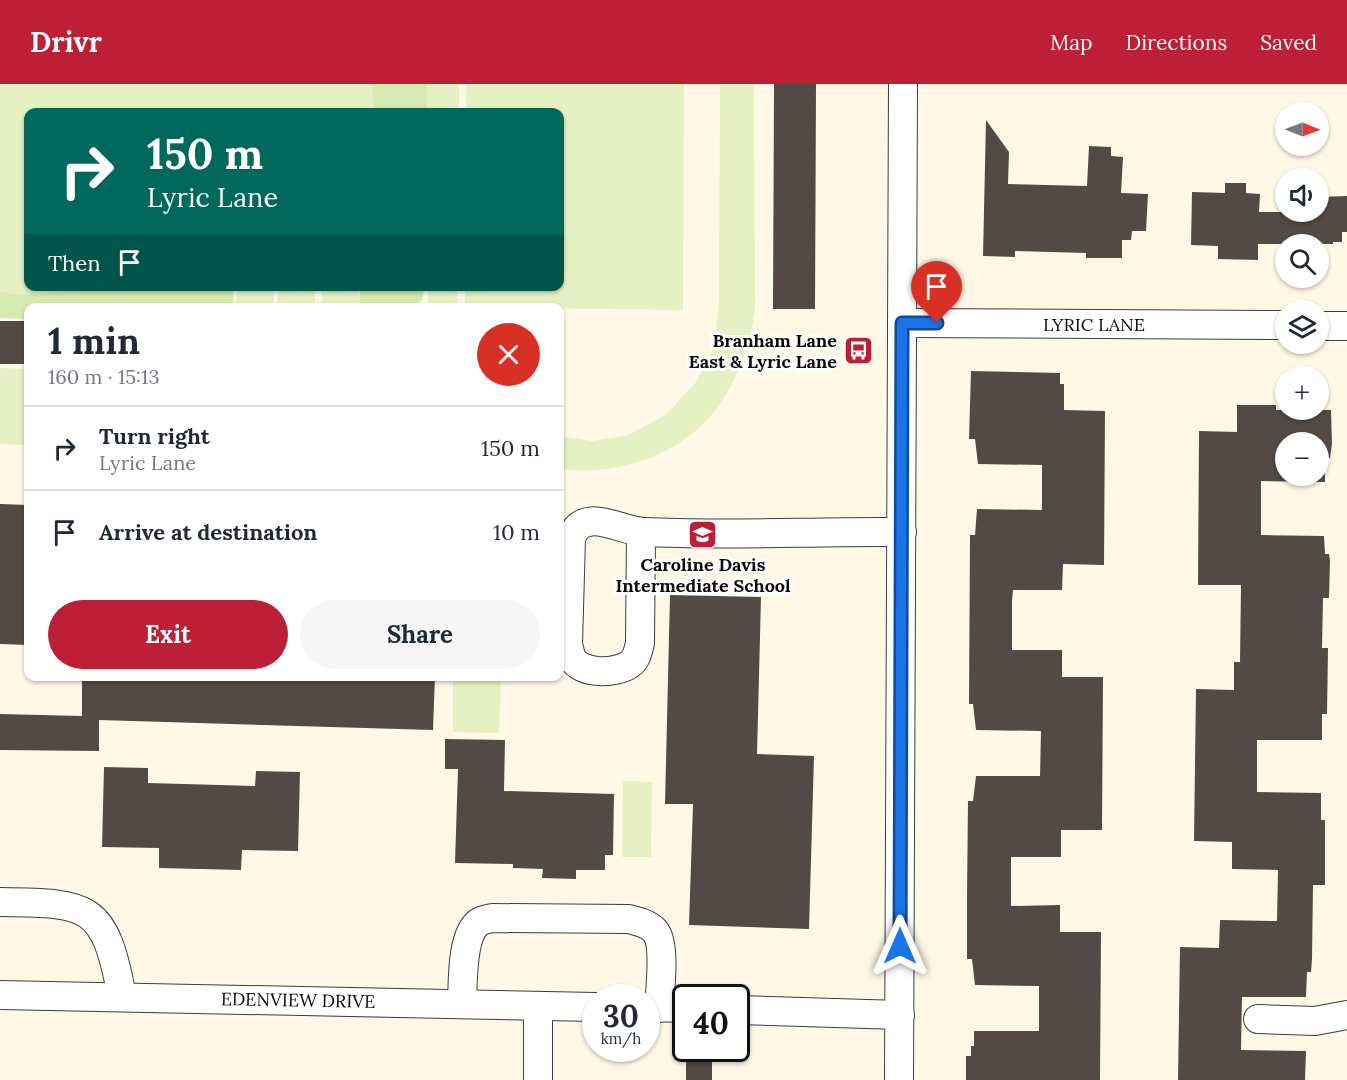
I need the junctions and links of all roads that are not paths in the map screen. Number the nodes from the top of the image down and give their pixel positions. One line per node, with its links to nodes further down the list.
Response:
1 (903, 84): 2 (street)
2 (902, 323): 3 (street, LYRIC LANE); 7 (street)
3 (1275, 325)
4 (1329, 326): 5 (street)
5 (1347, 326)
6 (641, 532): 6 (street); 7 (street)
7 (902, 532): 16 (street)
8 (0, 902): 10 (street)
9 (0, 995): 10 (street, EDENVIEW DRIVE)
10 (122, 997): 11 (street, EDENVIEW DRIVE)
11 (462, 1004): 12 (street, EDENVIEW DRIVE); 14 (street)
12 (538, 1006): 13 (street, EDENVIEW DRIVE); 19 (street)
13 (582, 1007)
14 (664, 1008)
15 (750, 1010): 16 (street)
16 (900, 1015): 20 (street)
17 (1347, 1015): 18 (street)
18 (1258, 1020)
19 (538, 1080)
20 (899, 1080)

